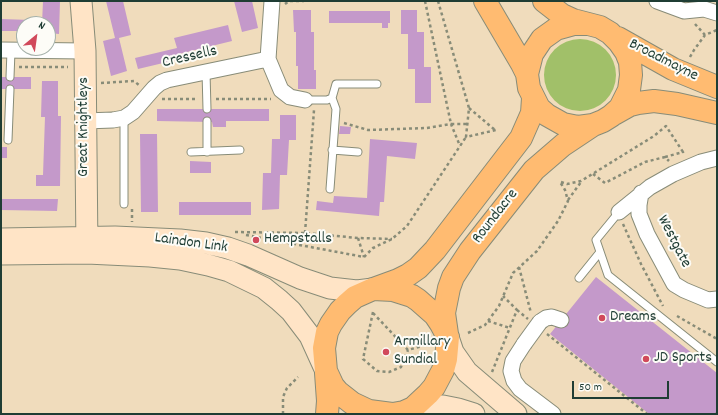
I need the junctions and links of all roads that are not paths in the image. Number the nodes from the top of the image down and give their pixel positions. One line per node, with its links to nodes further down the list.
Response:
1 (81, 1): 10 (main road, Great Knightleys)
2 (272, 1): 11 (street)
3 (485, 1): 13 (main road)
4 (544, 1): 7 (main road)
5 (657, 1): 6 (street)
6 (717, 13)
7 (589, 24): 8 (main road); 13 (main road)
8 (610, 33): 16 (main road, Broadmayne); 25 (main road)
9 (6, 50): 10 (street); 14 (lane)
10 (85, 51): 24 (main road, Great Knightleys)
11 (268, 59): 12 (street, Cressells); 20 (street)
12 (206, 72): 21 (lane); 23 (street, Cressells)
13 (527, 74): 19 (main road)
14 (10, 77)
15 (377, 84): 18 (lane)
16 (717, 87)
17 (10, 89): 27 (lane)
18 (332, 98): 20 (lane); 29 (lane)
19 (533, 98): 25 (main road); 43 (main road, Roundacre)
20 (307, 103)
21 (207, 109)
22 (717, 113): 25 (main road, Broadmayne)
23 (124, 118): 24 (street); 36 (lane)
24 (85, 120): 39 (main road, Great Knightleys)
25 (602, 120): 46 (main road, Roundacre)
26 (207, 122): 31 (lane)
27 (8, 140)
28 (240, 150): 31 (lane)
29 (332, 150): 32 (lane); 34 (lane)
30 (191, 152): 31 (lane)
31 (207, 152)
32 (358, 152)
33 (717, 158): 35 (street)
34 (330, 189)
35 (641, 193): 37 (street); 44 (street, Westgate)
36 (128, 204)
37 (619, 212): 40 (lane)
38 (1, 239): 39 (main road, Laindon Link)
39 (86, 245): 41 (main road, Laindon Link); 43 (main road, Laindon Link); 48 (main road, Laindon Link)
40 (600, 252): 42 (lane); 47 (lane)
41 (1, 254)
42 (579, 278)
43 (373, 289): 46 (main road); 48 (main road, Roundacre)
44 (717, 299)
45 (561, 320): 53 (street, bridge)
46 (458, 335): 50 (main road, Roundacre); 52 (main road)
47 (717, 362)
48 (326, 371): 49 (main road, Roundacre); 50 (main road)
49 (327, 414)
50 (399, 414): 51 (main road)
51 (474, 414)
52 (516, 414)
53 (553, 414)

